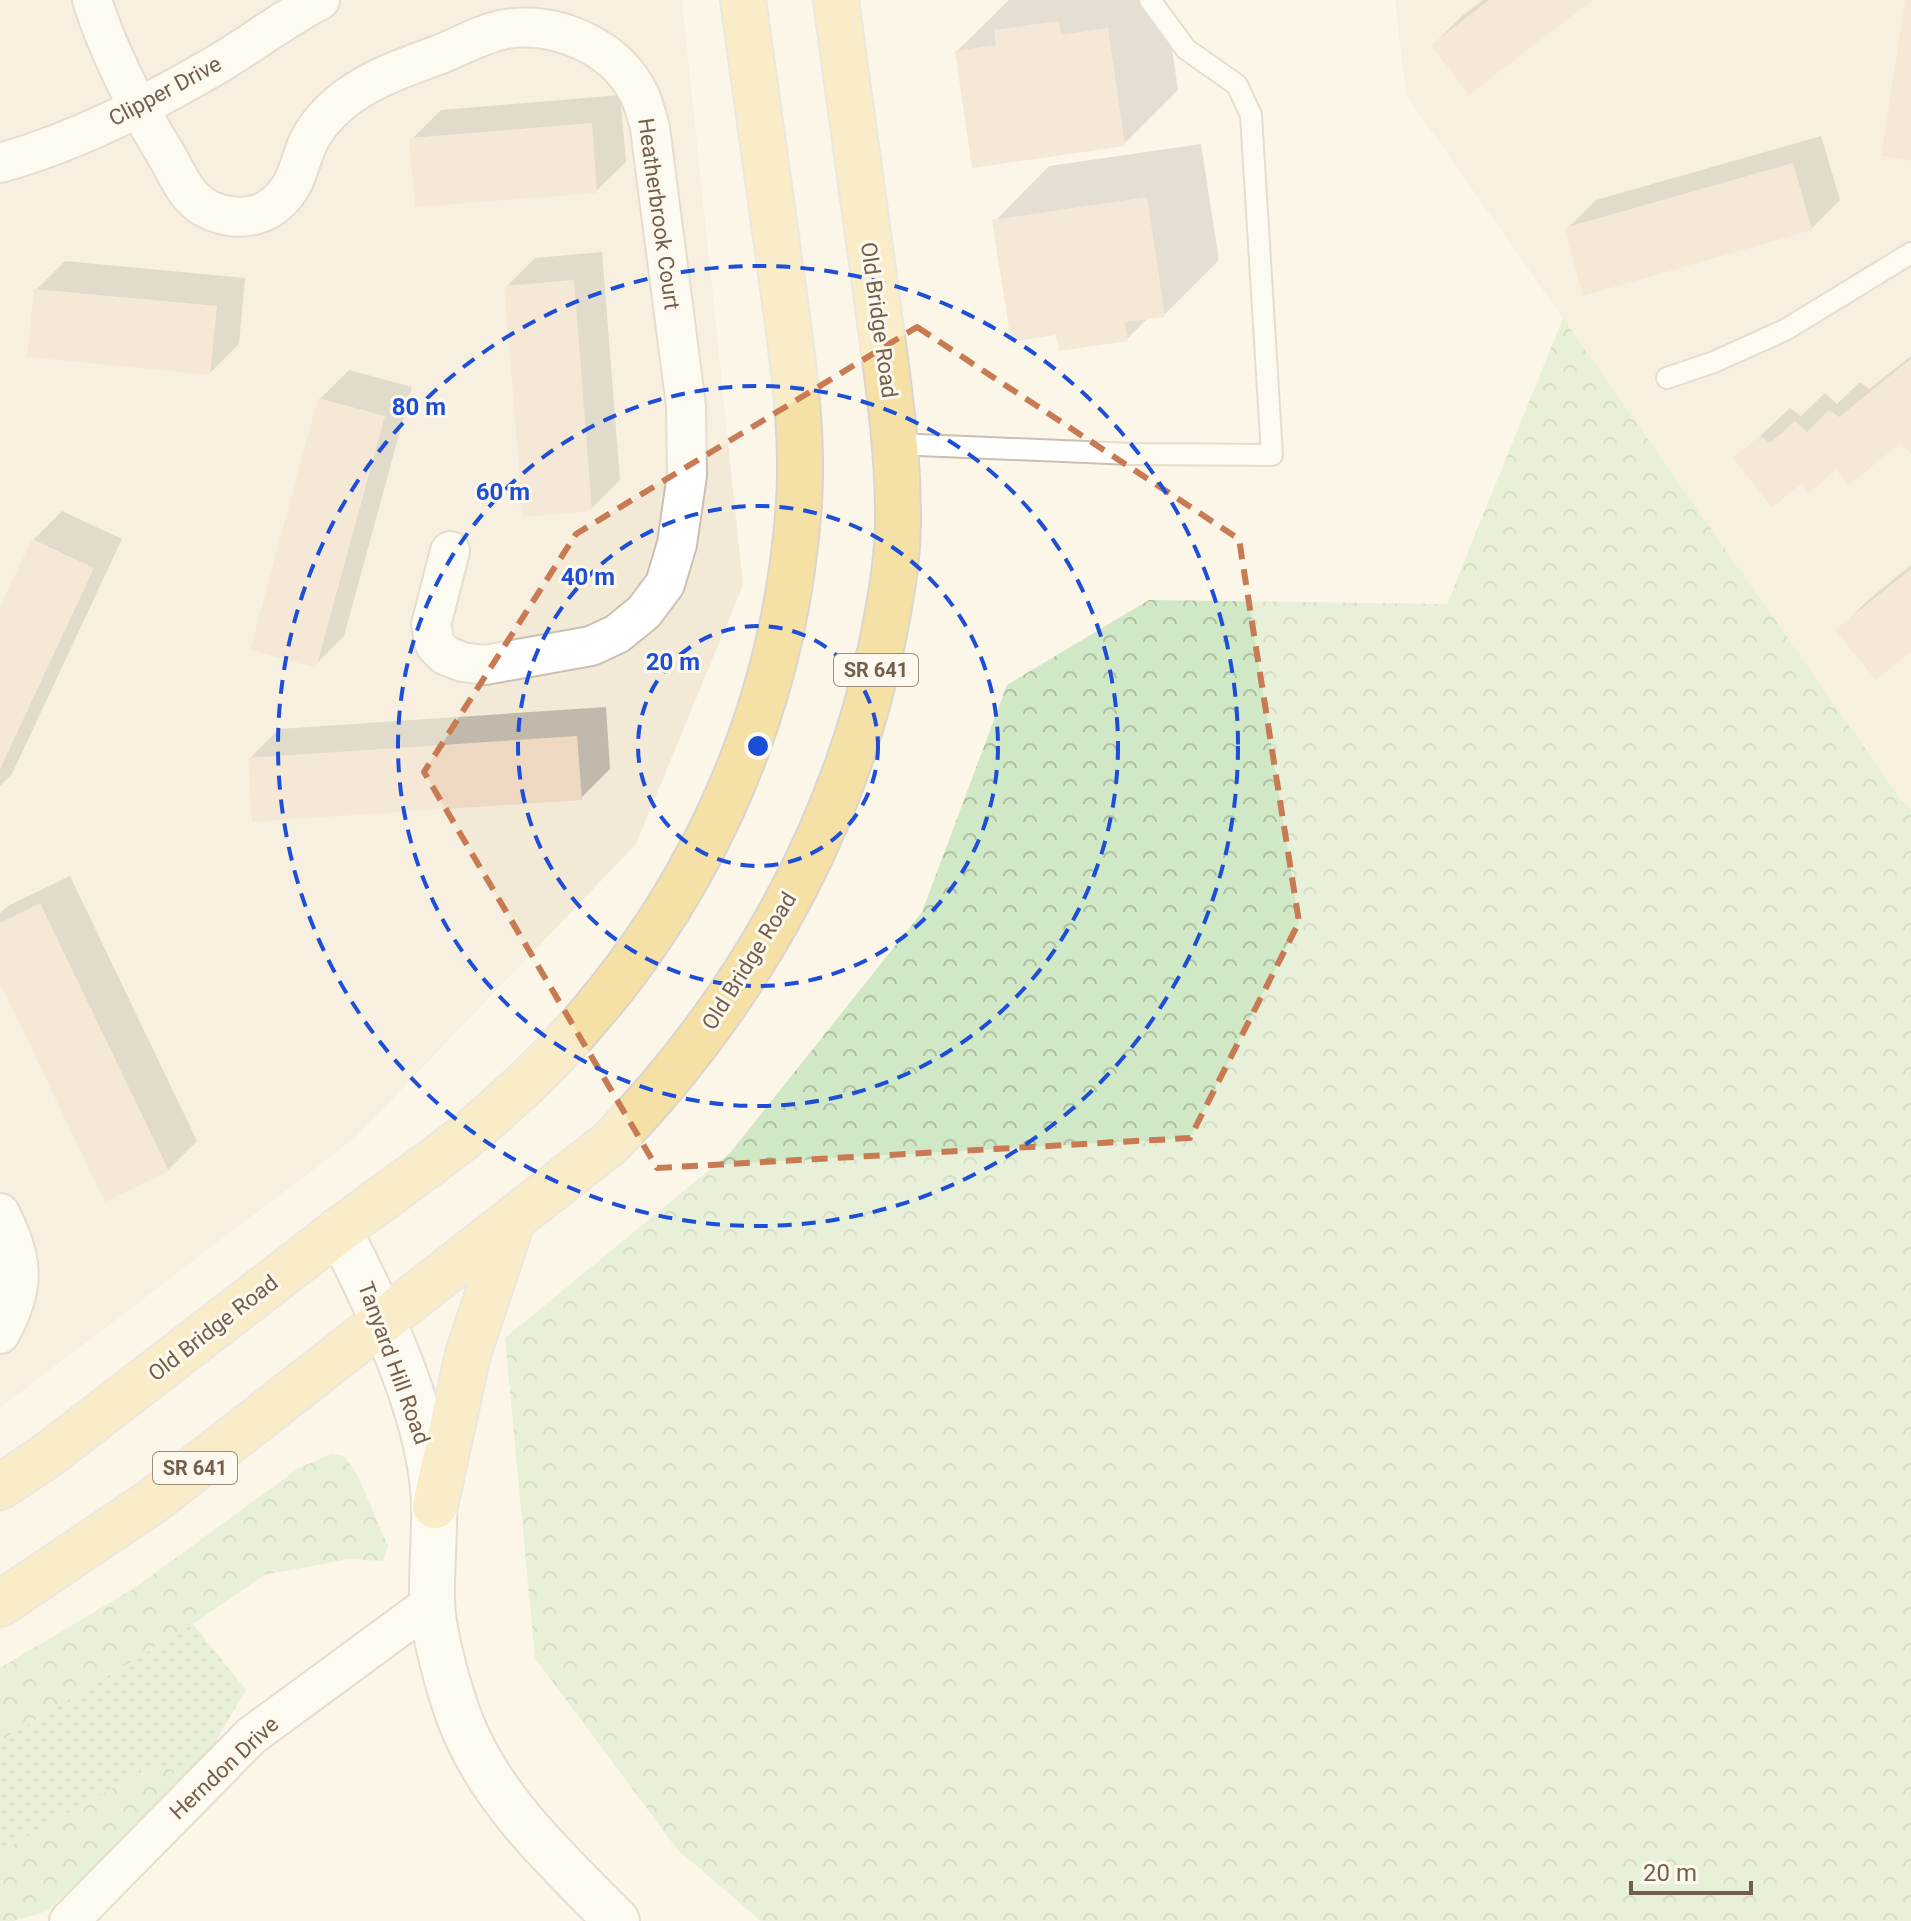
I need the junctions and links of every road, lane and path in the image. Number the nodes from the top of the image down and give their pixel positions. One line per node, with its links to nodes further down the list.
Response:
1 (92, 0): 6 (street, Heatherbrook Court)
2 (320, 0): 6 (street, Clipper Drive)
3 (743, 0): 14 (main road, Old Bridge Road)
4 (836, 0): 10 (main road, Old Bridge Road / SR 641)
5 (1150, 0): 10 (lane)
6 (138, 108): 7 (street, Clipper Drive); 11 (street, Heatherbrook Court)
7 (0, 163)
8 (1911, 253): 9 (lane)
9 (1667, 378)
10 (896, 444): 13 (main road, Old Bridge Road / SR 641)
11 (450, 551)
12 (0, 1213): 16 (street)
13 (512, 1222): 15 (main road, Old Bridge Road / SR 641); 18 (main road)
14 (339, 1230): 15 (street, Tanyard Hill Road); 17 (main road, Old Bridge Road)
15 (383, 1323): 18 (street, Tanyard Hill Road); 20 (main road, Old Bridge Road / SR 641)
16 (0, 1334)
17 (0, 1487)
18 (435, 1506): 19 (street, Tanyard Hill Road)
19 (432, 1603): 21 (street, Herndon Drive); 22 (street, Tanyard Hill Road)
20 (0, 1604)
21 (69, 1921)
22 (617, 1921)

